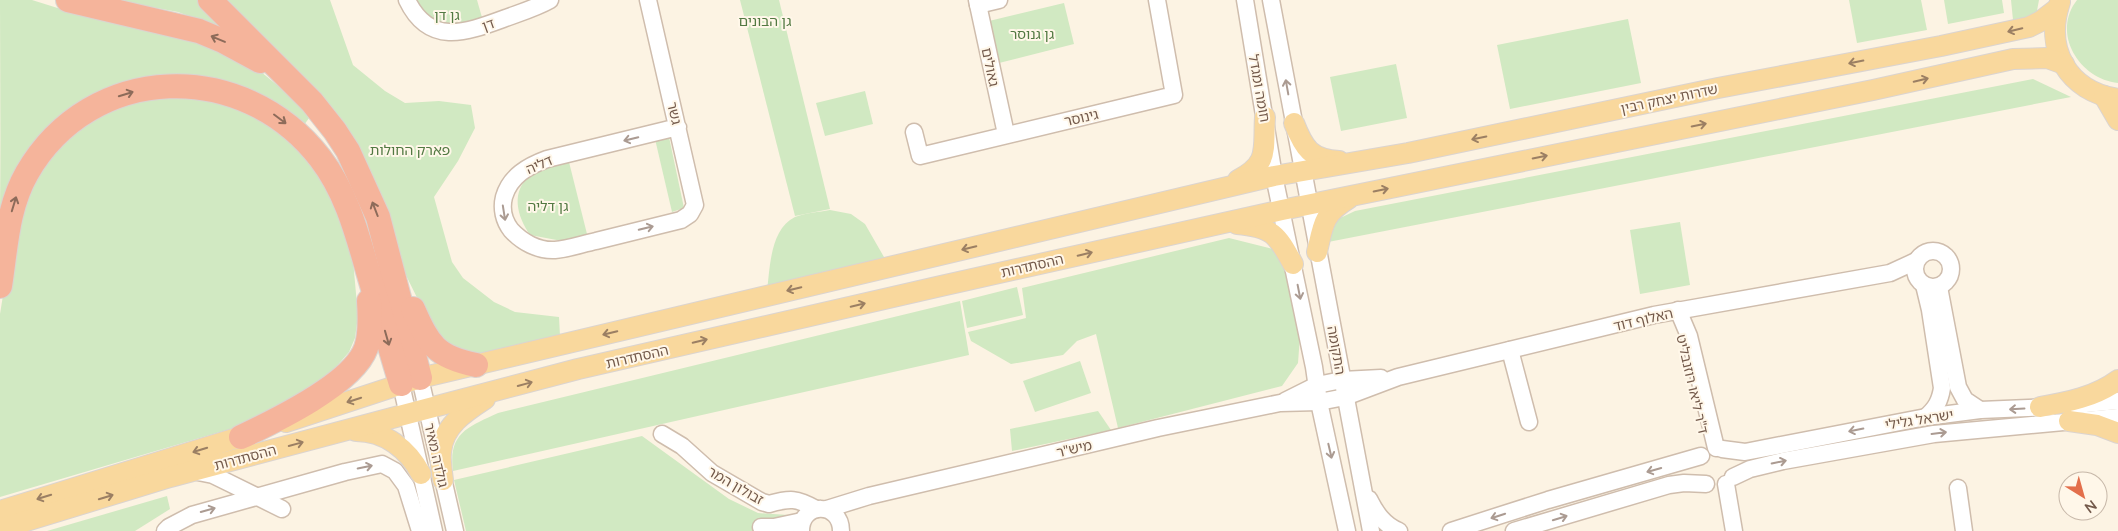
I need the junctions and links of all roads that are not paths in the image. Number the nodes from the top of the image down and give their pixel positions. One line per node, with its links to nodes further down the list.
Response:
1 (68, 0): 13 (highway, one-way to 1)
2 (210, 0): 13 (highway)
3 (407, 0): 4 (street, דן)
4 (550, 0)
5 (648, 0): 18 (street, גשר)
6 (999, 0): 10 (street)
7 (1157, 0): 20 (street, גינוסר)
8 (1245, 0): 15 (street, חומה ומגדל)
9 (1271, 0): 17 (street, חומה ומגדל, one-way to 9)
10 (977, 2): 20 (street, גאולים)
11 (2059, 4): 12 (main road); 21 (main road, שדרות יצחק רבין, one-way to 21)
12 (2064, 64): 14 (main road); 25 (main road, one-way to 12)
13 (303, 94): 31 (highway, one-way to 13)
14 (2111, 97): 16 (main road)
15 (1265, 117): 23 (street, חומה ומגדל); 24 (main road)
16 (2118, 120)
17 (1294, 123): 21 (main road); 22 (street, חומה ומגדל)
18 (678, 127): 28 (street, גשר); 28 (street, דליה, one-way to 28)
19 (914, 132): 20 (street, גינוסר)
20 (1006, 134)
21 (1354, 162): 22 (main road, שדרות יצחק רבין)
22 (1302, 170): 23 (main road, שדרות יצחק רבין); 26 (street, התקומה)
23 (1274, 176): 24 (main road, ההסתדרות); 27 (street, התקומה)
24 (1213, 190): 40 (main road, ההסתדרות, one-way to 40)
25 (1354, 196): 26 (main road); 30 (main road)
26 (1309, 206): 27 (main road); 30 (street, התקומה)
27 (1282, 210): 29 (main road, ההסתדרות); 34 (street, התקומה)
28 (681, 220)
29 (1225, 222): 34 (main road); 46 (main road, ההסתדרות, one-way to 29)
30 (1317, 252): 42 (street, התקומה)
31 (389, 255): 40 (highway); 44 (highway)
32 (364, 260): 37 (highway, one-way to 32); 44 (highway, one-way to 44); 61 (highway)
33 (1916, 261): 35 (street, האלוף דוד); 36 (street); 36 (street)
34 (1294, 264): 45 (street, התקומה, one-way to 45)
35 (1890, 273): 36 (street, האלוף דוד); 38 (street, האלוף דוד)
36 (1926, 283): 52 (street); 54 (street)
37 (0, 286)
38 (1678, 310): 39 (street, האלוף דוד); 62 (street, ד"ר ליאו רוזנבליט)
39 (1510, 350): 41 (street, האלוף דוד); 57 (street)
40 (476, 365): 44 (main road, ההסתדרות)
41 (1398, 377): 42 (street, האלוף דוד); 47 (street, האלוף דוד)
42 (1342, 380): 45 (street, האלוף דוד); 47 (street, התקומה)
43 (2118, 380): 51 (main road)
44 (410, 381): 53 (street, גולדה מאיר); 61 (main road, ההסתדרות, one-way to 61)
45 (1317, 385): 49 (street, התקומה); 50 (street, מיש"ר)
46 (501, 390): 53 (main road, ההסתדרות); 65 (main road)
47 (1345, 397): 49 (street, מיש"ר); 67 (street, התקומה)
48 (2118, 401): 51 (street, ישראל גלילי)
49 (1319, 402): 50 (street, מיש"ר); 72 (street, התקומה, one-way to 72)
50 (1280, 403): 70 (street, מיש"ר)
51 (2040, 408): 52 (street, ישראל גלילי, one-way to 52)
52 (1980, 410): 54 (street, ישראל גלילי)
53 (417, 411): 58 (main road, ההסתדרות); 64 (street, גולדה מאיר); 65 (street, גולדה מאיר)
54 (1926, 417): 62 (street, ישראל גלילי, one-way to 62)
55 (2118, 417): 56 (street, ישראל גלילי)
56 (2069, 421): 59 (main road); 66 (street, ישראל גלילי, one-way to 56)
57 (1529, 422)
58 (342, 432): 63 (main road, ההסתדרות, one-way to 58); 64 (main road)
59 (2118, 433)
60 (662, 434): 75 (street, זבולון המר)
61 (241, 437): 74 (main road, ההסתדרות, one-way to 74)
62 (1712, 451): 66 (street); 66 (street); 88 (street, ישראל גלילי, one-way to 88)
63 (193, 471): 69 (street); 79 (main road, ההסתדרות, one-way to 63)
64 (421, 474): 71 (street, גולדה מאיר)
65 (443, 480): 83 (street, גולדה מאיר)
66 (1720, 483): 76 (street); 89 (street, ישראל גלילי, one-way to 66)
67 (1362, 485): 86 (street, התקומה); 87 (street)
68 (1958, 488): 90 (street)
69 (255, 496): 73 (street); 80 (street, one-way to 69); 81 (street, one-way to 81)
70 (869, 496): 75 (street, מיש"ר); 77 (street)
71 (427, 498): 81 (street); 82 (street, גולדה מאיר)
72 (1341, 501): 84 (street); 85 (street, התקומה)
73 (282, 508)
74 (0, 511)
75 (810, 518): 77 (street); 78 (street, מיש"ר)
76 (1732, 523)
77 (841, 527)
78 (774, 528)
79 (0, 529)
80 (165, 531)
81 (420, 531)
82 (434, 531)
83 (455, 531)
84 (1338, 531)
85 (1347, 531)
86 (1371, 531)
87 (1399, 531)
88 (1451, 531)
89 (1514, 531)
90 (1964, 531)

